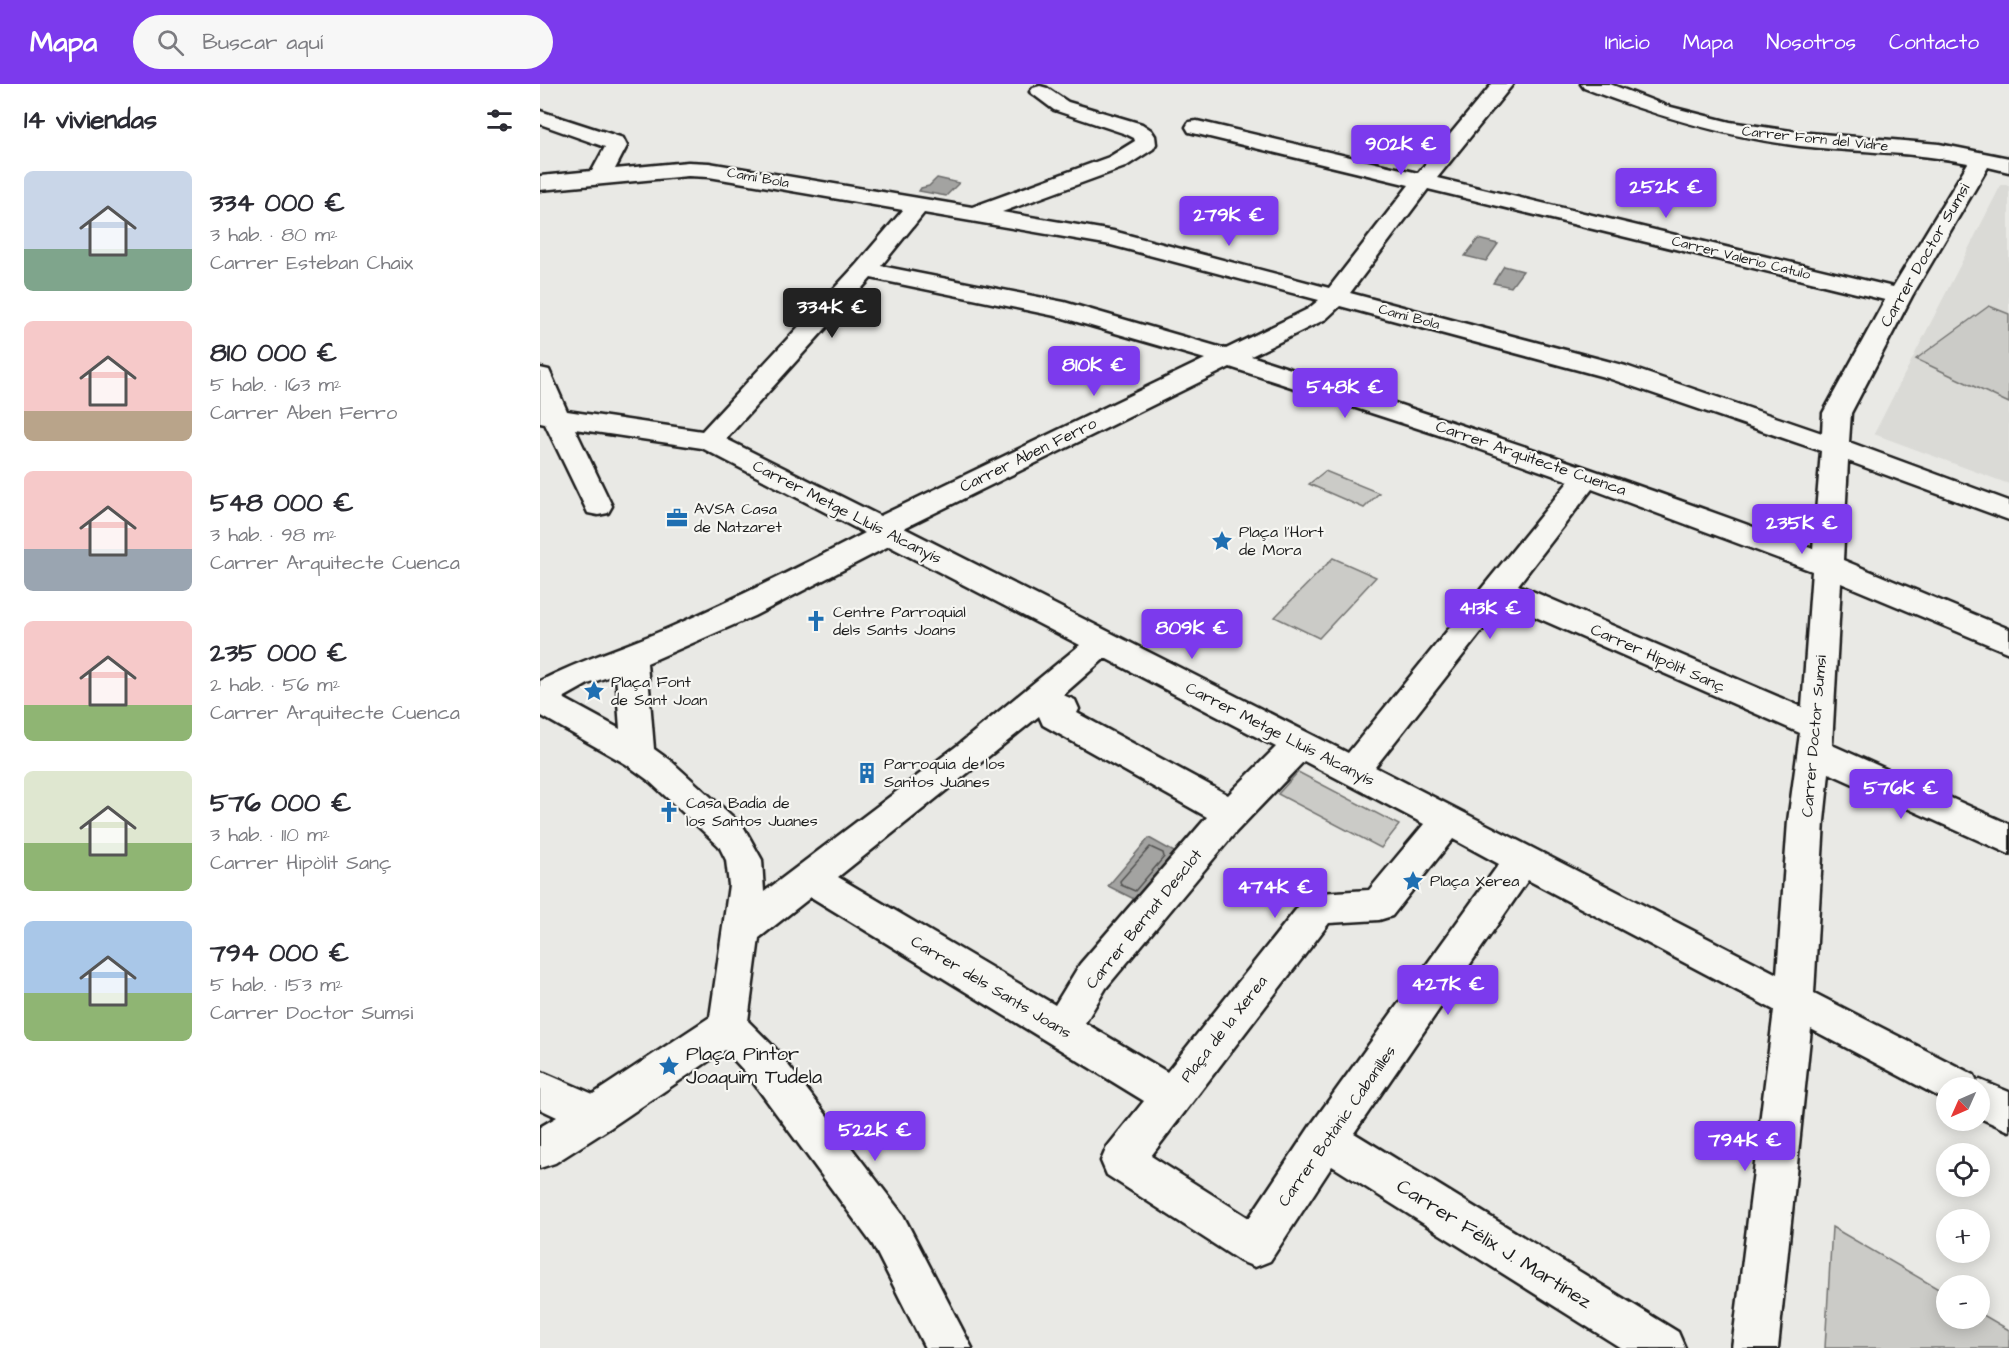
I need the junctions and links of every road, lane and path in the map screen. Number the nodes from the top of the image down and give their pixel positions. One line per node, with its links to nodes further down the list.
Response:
1 (1503, 84): 8 (street, Carrer Aben Ferro)
2 (1591, 84): 6 (street, Carrer Forn del Vidre)
3 (1040, 92): 11 (street, Camí Bola)
4 (540, 117): 7 (street)
5 (1197, 127): 8 (street, Carrer Valerio Catulo)
6 (1995, 162): 13 (street, Carrer Doctor Sumsi)
7 (600, 177): 9 (street, Camí Bola); 10 (street, Camí Bola)
8 (1423, 182): 13 (street, Carrer Valerio Catulo); 14 (street, Carrer Aben Ferro)
9 (540, 183)
10 (918, 206): 11 (street, Camí Bola); 12 (street)
11 (974, 215): 14 (street, Camí Bola)
12 (866, 270): 15 (street, Carrer Arquitecte Cuenca); 18 (street)
13 (1900, 296): 19 (street, Carrer Doctor Sumsi)
14 (1334, 297): 15 (street, Carrer Aben Ferro); 19 (street, Camí Bola)
15 (1227, 357): 20 (street, Carrer Arquitecte Cuenca); 23 (street, Carrer Aben Ferro)
16 (540, 376): 17 (street)
17 (548, 416): 18 (street, Carrer Metge Lluís Alcanyís); 21 (street)
18 (709, 441): 23 (street, Carrer Metge Lluís Alcanyís)
19 (1836, 447): 22 (street, Camí Bola); 24 (street, Carrer Doctor Sumsi)
20 (1587, 477): 24 (street, Carrer Arquitecte Cuenca); 25 (street)
21 (598, 506)
22 (2009, 511)
23 (883, 532): 26 (street, Carrer Metge Lluís Alcanyís); 28 (street, Carrer Aben Ferro)
24 (1826, 565): 27 (street, Carrer Arquitecte Cuenca); 31 (street, Carrer Doctor Sumsi)
25 (1500, 589): 31 (street, Carrer Hipòlit Sanç); 34 (street)
26 (1103, 642): 30 (street); 32 (street, Carrer Metge Lluís Alcanyís)
27 (2009, 642)
28 (631, 657): 29 (street); 33 (street)
29 (540, 698): 33 (street)
30 (1041, 698): 35 (street); 39 (street)
31 (1816, 740): 37 (street, Carrer Hipòlit Sanç); 41 (street, Carrer Doctor Sumsi)
32 (1299, 744): 34 (street, Carrer Metge Lluís Alcanyís); 35 (street, Carrer Bernat Desclot)
33 (638, 755): 40 (street)
34 (1353, 771): 36 (street, Carrer Metge Lluís Alcanyís)
35 (1233, 814): 43 (street, Carrer Bernat Desclot)
36 (1447, 821): 38 (street, Carrer Metge Lluís Alcanyís); 46 (street, Plaça de la Xerea)
37 (2009, 840)
38 (1522, 860): 41 (street, Carrer Metge Lluís Alcanyís); 50 (street, Carrer Botànic Cabanilles)
39 (810, 878): 40 (street); 43 (street, Carrer dels Sants Joans)
40 (741, 930): 42 (street)
41 (1794, 1002): 44 (street, Carrer Metge Lluís Alcanyís); 55 (street, Carrer Doctor Sumsi)
42 (728, 1026): 49 (street); 53 (street)
43 (1061, 1029): 46 (street, Carrer dels Sants Joans)
44 (1939, 1077)
45 (540, 1089): 49 (street)
46 (1172, 1096): 52 (street, Plaça de la Xerea)
47 (1990, 1103): 48 (street)
48 (2009, 1112)
49 (596, 1115): 51 (street)
50 (1326, 1139): 52 (street, Carrer Botànic Cabanilles); 54 (street, Carrer Félix J. Martínez)
51 (540, 1149)
52 (1255, 1246)
53 (948, 1348)
54 (1662, 1348)
55 (1755, 1348)

